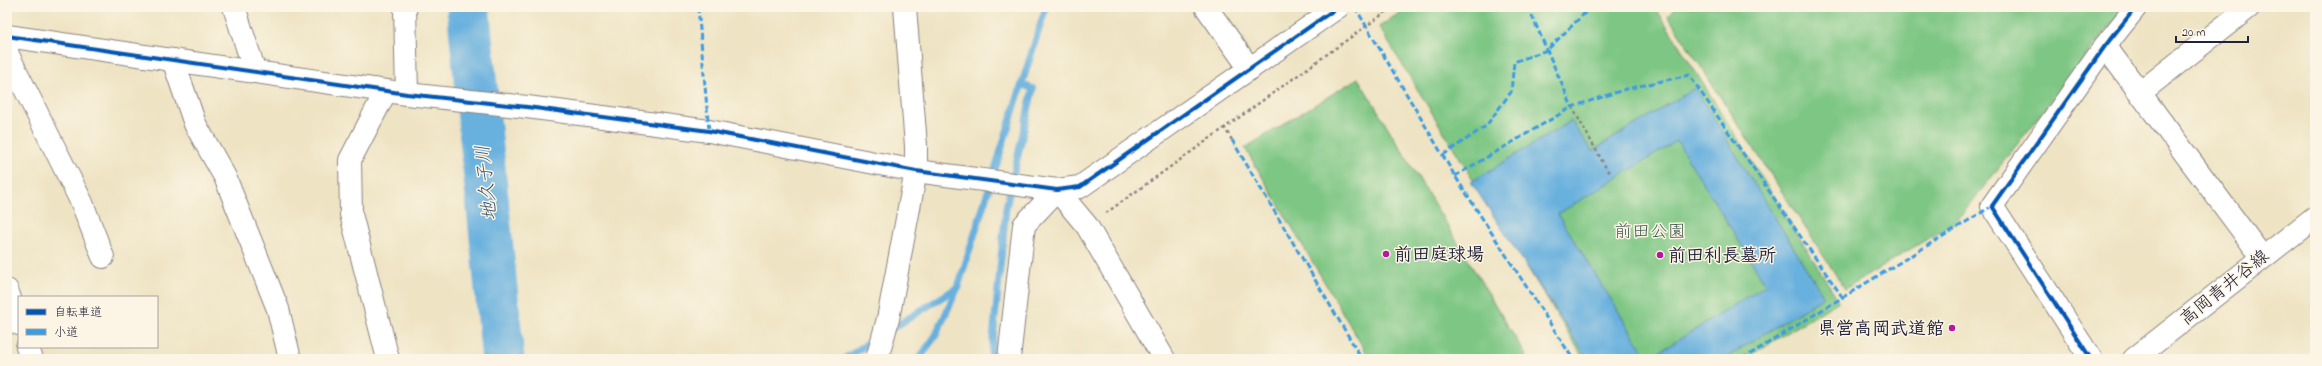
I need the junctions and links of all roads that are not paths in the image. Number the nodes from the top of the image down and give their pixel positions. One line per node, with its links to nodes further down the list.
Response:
1 (234, 7): 13 (street)
2 (405, 7): 14 (street)
3 (905, 7): 16 (street)
4 (1206, 7): 12 (street)
5 (1338, 7): 12 (street)
6 (2136, 7): 9 (street)
7 (2249, 7): 15 (street)
8 (7, 36): 11 (street)
9 (2105, 46): 15 (street); 30 (street)
10 (7, 50): 20 (street)
11 (173, 60): 13 (street); 25 (street)
12 (1250, 69): 17 (street)
13 (255, 72): 14 (street)
14 (396, 92): 16 (street); 26 (street)
15 (2141, 92): 19 (street)
16 (916, 171): 17 (street); 27 (street)
17 (1057, 190): 28 (street); 29 (street)
18 (2315, 217): 19 (street, 高岡青井谷線)
19 (2262, 256): 31 (street, 高岡青井谷線)
20 (103, 257)
21 (7, 290): 22 (street)
22 (18, 321)
23 (27, 348): 24 (street)
24 (32, 359)
25 (290, 359)
26 (388, 359)
27 (877, 359)
28 (1009, 359)
29 (1164, 359)
30 (2091, 359)
31 (2134, 359)

